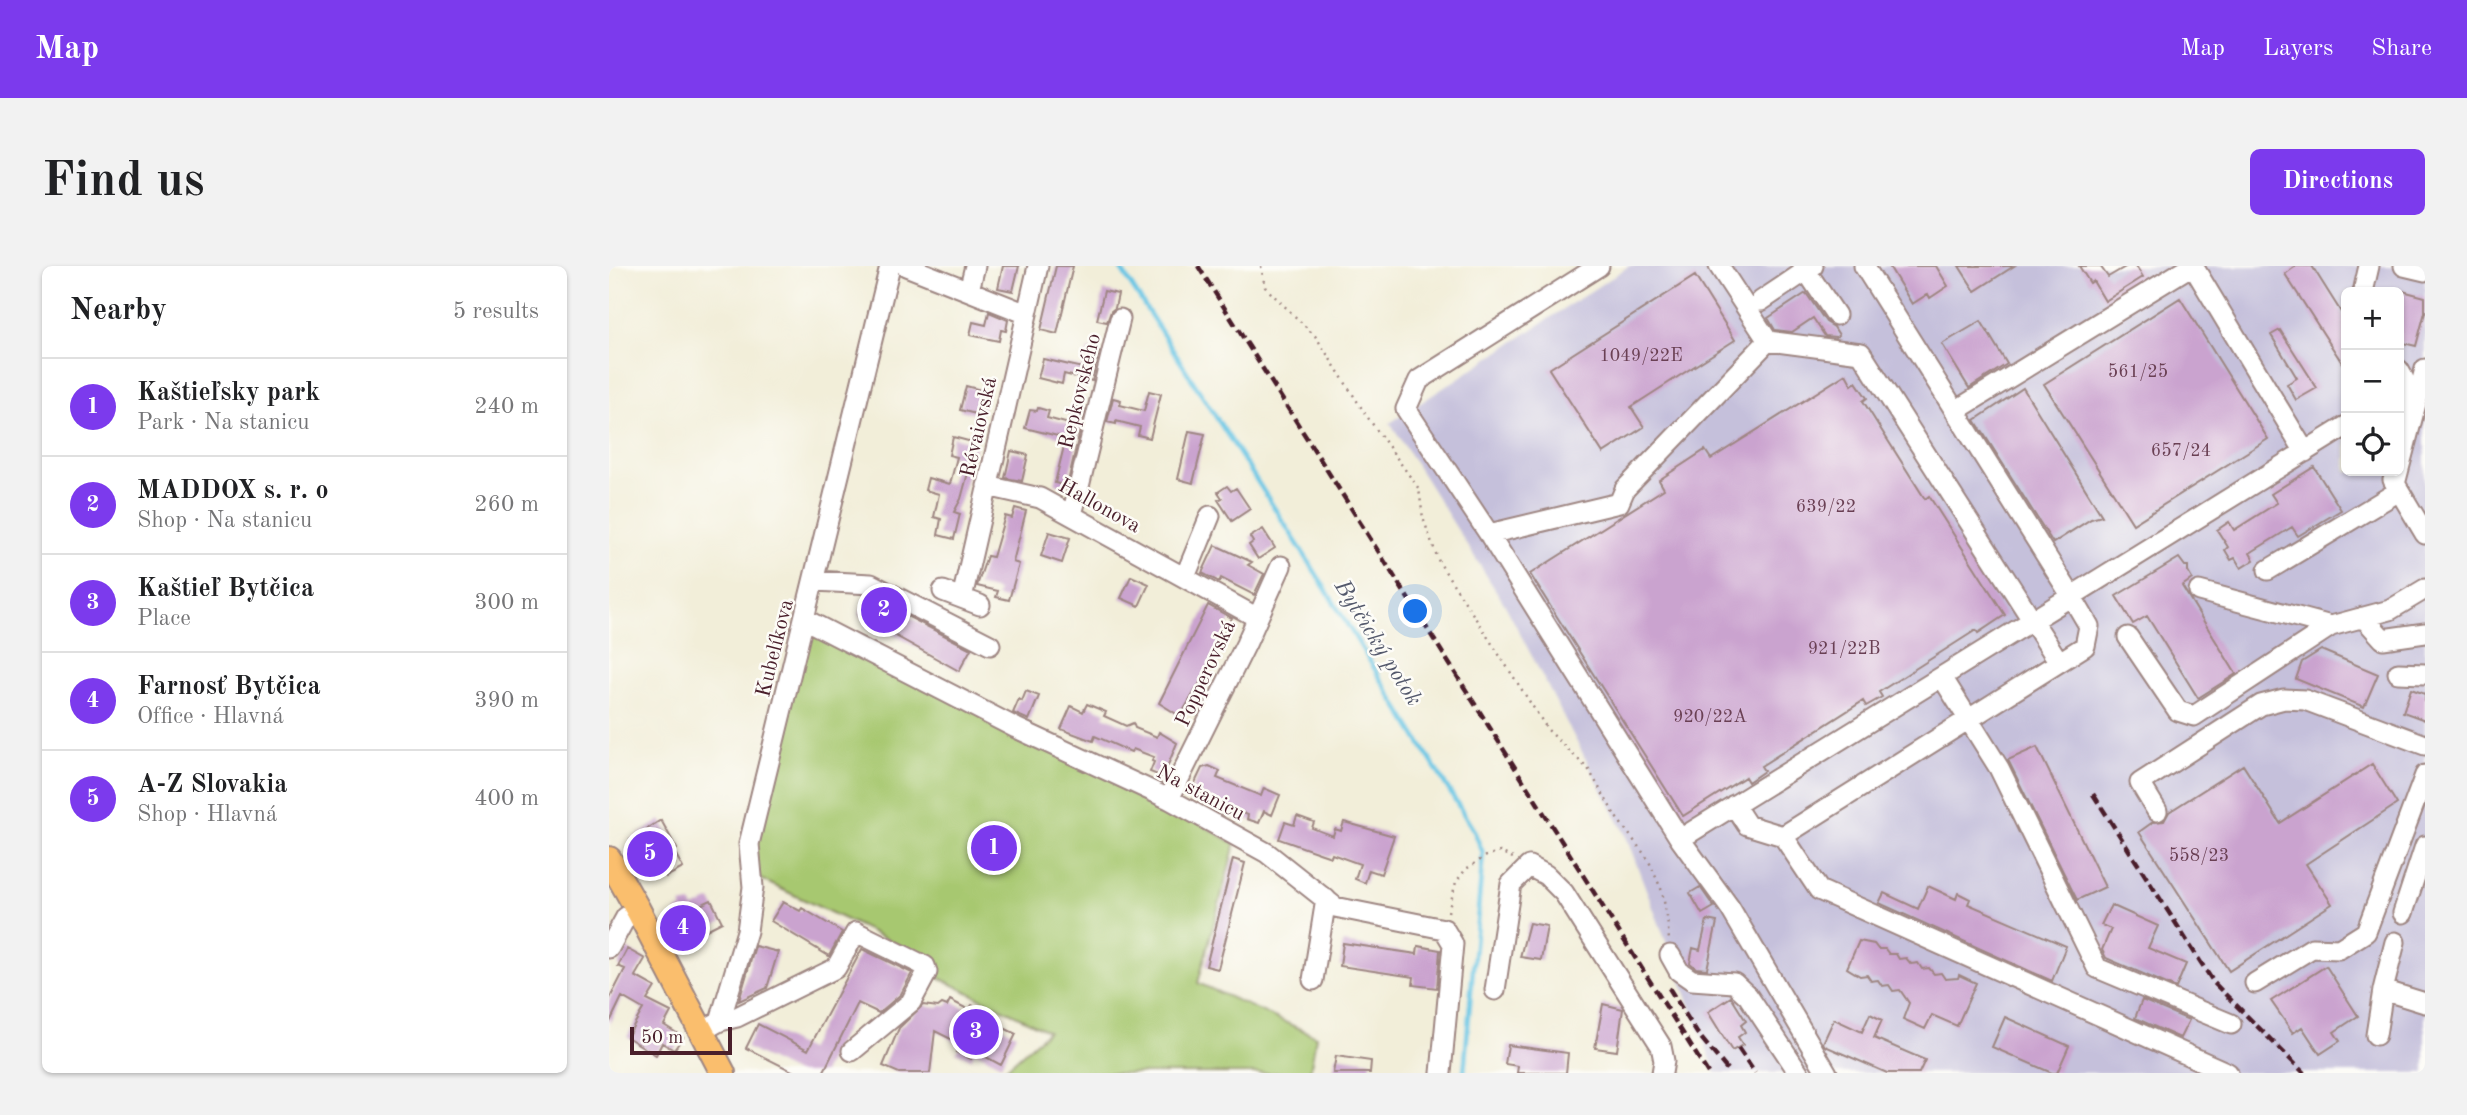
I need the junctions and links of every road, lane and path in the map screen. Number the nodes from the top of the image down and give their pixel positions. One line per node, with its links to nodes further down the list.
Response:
1 (890, 266): 34 (street, Kubelíkova)
2 (906, 266): 15 (street)
3 (975, 266): 15 (street)
4 (1038, 266): 17 (street, Révaiovská)
5 (1261, 266): 71 (path)
6 (1599, 266): 29 (street)
7 (1719, 266): 20 (street)
8 (1864, 266): 22 (street)
9 (2192, 266): 22 (street); 24 (street)
10 (2369, 266): 14 (street)
11 (2404, 266): 13 (street)
12 (1807, 268): 16 (street); 18 (street)
13 (2425, 271)
14 (2364, 287)
15 (969, 290): 17 (street)
16 (1761, 301)
17 (1027, 314): 26 (street, Révaiovská)
18 (1836, 315)
19 (1112, 327): 27 (street, Repkovského)
20 (1768, 341): 29 (street); 44 (street)
21 (2425, 369): 25 (street)
22 (1955, 411): 38 (street)
23 (2341, 429): 24 (street)
24 (2305, 452): 38 (street)
25 (2394, 482): 30 (street); 32 (street)
26 (987, 486): 27 (street, Hallonova); 39 (street, Révaiovská)
27 (1072, 515): 33 (street, Hallonova)
28 (1210, 516): 33 (street)
29 (1489, 534): 60 (street)
30 (2425, 534)
31 (1281, 566): 41 (street, Popperovská)
32 (2268, 570)
33 (1185, 577): 41 (street, Hallonova)
34 (815, 581): 43 (street, Kubelíkova); 48 (street)
35 (2425, 589): 42 (street)
36 (943, 591): 39 (street)
37 (2199, 592): 45 (street)
38 (2072, 597): 44 (street); 49 (street)
39 (962, 598): 40 (street)
40 (980, 605)
41 (1256, 617): 56 (street, Popperovská)
42 (2363, 617): 45 (street); 46 (street)
43 (804, 619): 56 (street, Na stanicu); 79 (street, Kubelíkova)
44 (2033, 621): 49 (street); 52 (street)
45 (2331, 626): 47 (street)
46 (2425, 633)
47 (2128, 637)
48 (990, 645)
49 (2059, 662): 53 (street)
50 (2398, 673): 51 (street)
51 (2425, 674)
52 (1942, 677): 53 (street); 57 (street)
53 (1967, 719): 59 (street); 78 (street)
54 (2425, 746): 58 (street)
55 (2425, 775): 73 (street)
56 (1169, 799): 64 (street, Na stanicu)
57 (1734, 805): 59 (street); 60 (street)
58 (2157, 811)
59 (1783, 836): 87 (street)
60 (1680, 839): 70 (street)
61 (2425, 846): 66 (street)
62 (609, 859): 65 (main road)
63 (1529, 866): 67 (path); 74 (street); 84 (street)
64 (1326, 899): 67 (street, Na stanicu); 72 (street)
65 (638, 910): 69 (street); 79 (main road)
66 (2403, 913)
67 (1444, 929): 83 (street)
68 (2395, 942): 76 (street)
69 (609, 948)
70 (1756, 954): 75 (street); 86 (street)
71 (1669, 955): 75 (street)
72 (1313, 980)
73 (2255, 983)
74 (1495, 990)
75 (1741, 990): 85 (street)
76 (2383, 990): 77 (street); 80 (street)
77 (2425, 1003)
78 (2231, 1024)
79 (711, 1026): 81 (street); 82 (main road)
80 (2376, 1035)
81 (852, 1051)
82 (723, 1073)
83 (1441, 1073)
84 (1662, 1073)
85 (1800, 1073)
86 (1827, 1073)
87 (2228, 1073)

